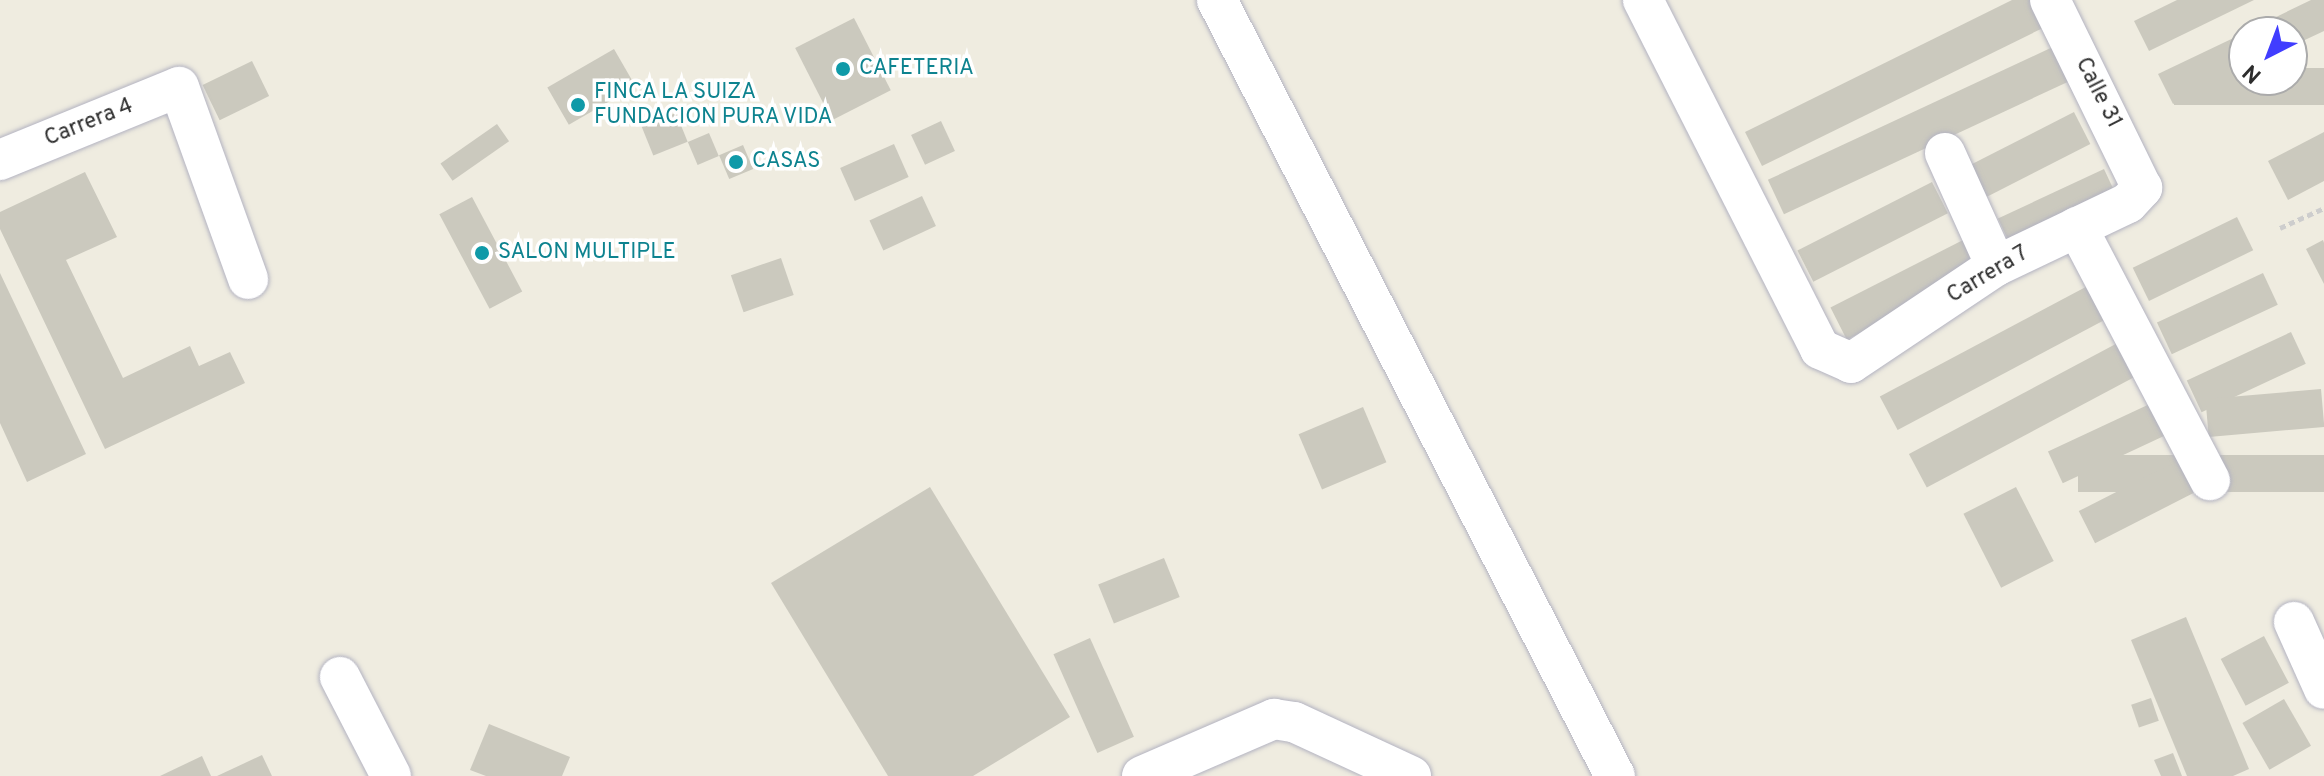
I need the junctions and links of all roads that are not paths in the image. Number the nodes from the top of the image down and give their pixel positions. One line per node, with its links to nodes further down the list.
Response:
1 (1217, 0): 17 (street)
2 (2050, 0): 6 (street, Calle 31)
3 (1657, 5): 8 (street, Carrera 7)
4 (1945, 153): 8 (street)
5 (0, 160): 9 (street, Carrera 4)
6 (2142, 188): 7 (street, Carrera 7)
7 (2077, 227): 8 (street, Carrera 7); 10 (street)
8 (1996, 266)
9 (248, 279)
10 (2210, 480)
11 (2294, 622): 13 (street)
12 (340, 677): 14 (street)
13 (2324, 689)
14 (391, 776)
15 (1142, 776): 16 (street)
16 (1411, 776)
17 (1615, 776)

